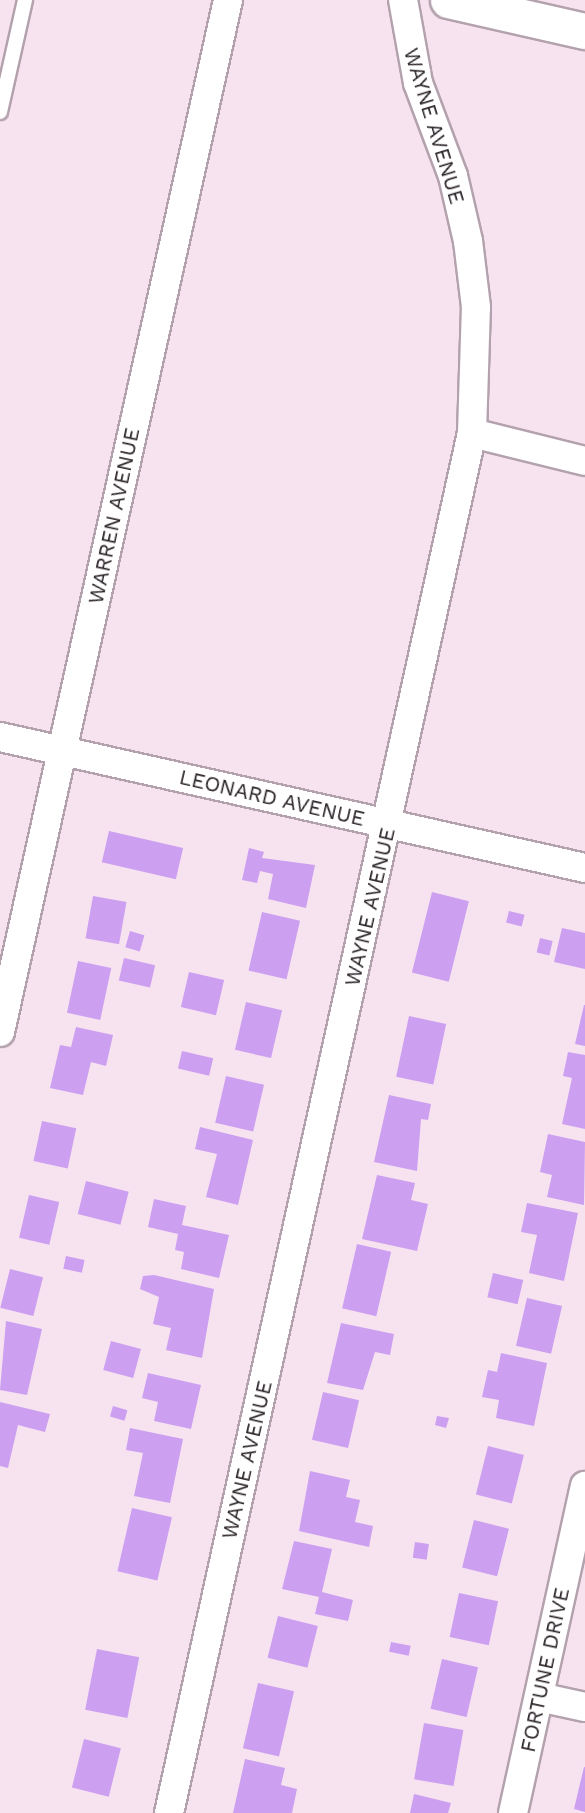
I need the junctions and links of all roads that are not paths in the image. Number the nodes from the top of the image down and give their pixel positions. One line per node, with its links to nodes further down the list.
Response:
1 (25, 0): 6 (lane)
2 (228, 0): 10 (street, WARREN AVENUE)
3 (404, 0): 7 (street, WAYNE AVENUE)
4 (448, 0): 5 (street)
5 (585, 31)
6 (0, 112)
7 (472, 433): 8 (street); 11 (street, WAYNE AVENUE)
8 (585, 461)
9 (0, 737): 10 (street, LEONARD AVENUE)
10 (62, 751): 11 (street, LEONARD AVENUE); 13 (street, WARREN AVENUE)
11 (388, 824): 12 (street, LEONARD AVENUE); 17 (street, WAYNE AVENUE)
12 (585, 868)
13 (0, 1032)
14 (585, 1486): 15 (street, FORTUNE DRIVE)
15 (539, 1697): 16 (street); 18 (street, FORTUNE DRIVE)
16 (585, 1707)
17 (169, 1813)
18 (513, 1813)

